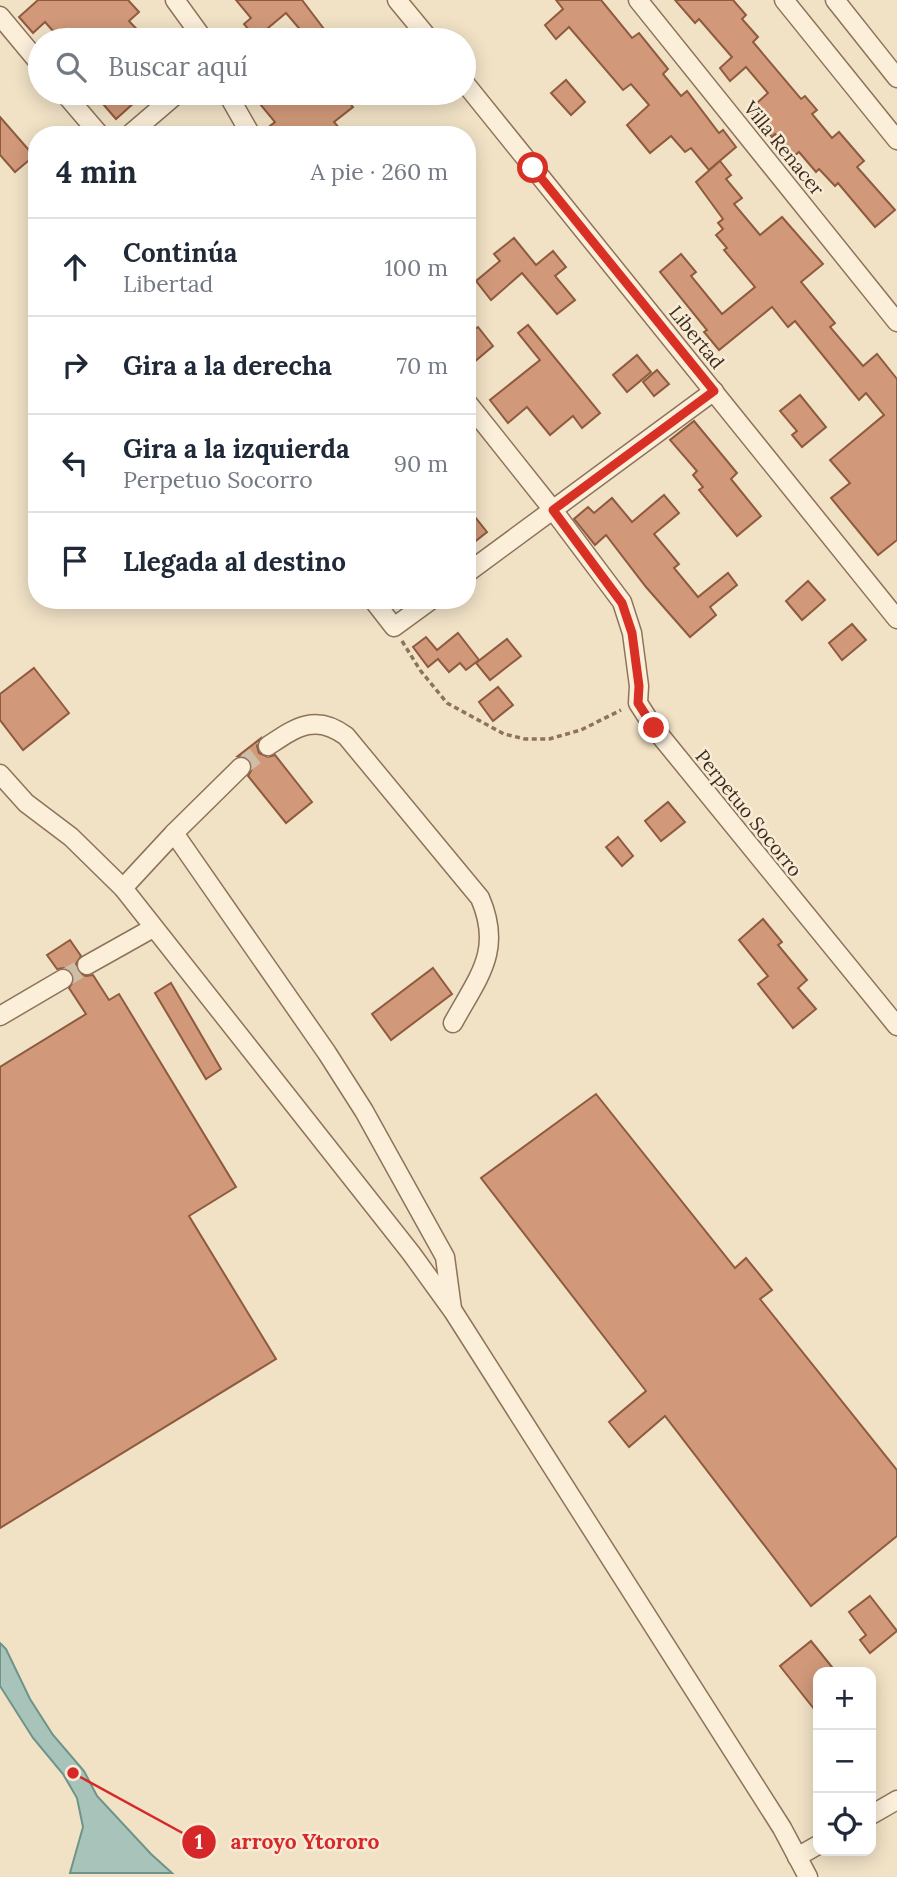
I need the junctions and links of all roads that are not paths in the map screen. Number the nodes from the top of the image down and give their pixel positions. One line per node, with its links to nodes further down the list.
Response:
1 (175, 0): 7 (street)
2 (397, 0): 8 (street)
3 (638, 0): 19 (street, Villa Renacer)
4 (784, 0): 18 (street)
5 (835, 0): 10 (street)
6 (0, 16): 9 (street)
7 (195, 28)
8 (420, 28)
9 (28, 50)
10 (897, 78)
11 (476, 97): 20 (street, Libertad)
12 (74, 105): 15 (street)
13 (164, 105): 16 (street)
14 (234, 105): 17 (street)
15 (92, 126)
16 (140, 126)
17 (246, 126)
18 (897, 140)
19 (897, 322)
20 (714, 391): 22 (street); 26 (street, Libertad)
21 (476, 413): 22 (street)
22 (553, 510): 23 (street); 37 (street, Perpetuo Socorro)
23 (476, 566)
24 (380, 609): 25 (street)
25 (419, 609)
26 (897, 619)
27 (268, 746): 36 (street)
28 (241, 767): 30 (street)
29 (0, 774): 31 (street)
30 (174, 832): 31 (street); 38 (street)
31 (123, 888): 32 (street)
32 (153, 928): 33 (street); 38 (street)
33 (87, 965)
34 (63, 979): 35 (street)
35 (0, 1017)
36 (453, 1023)
37 (897, 1026)
38 (453, 1311): 42 (street)
39 (897, 1800): 40 (street)
40 (876, 1812)
41 (813, 1848): 42 (street)
42 (797, 1857): 43 (street)
43 (808, 1877)

